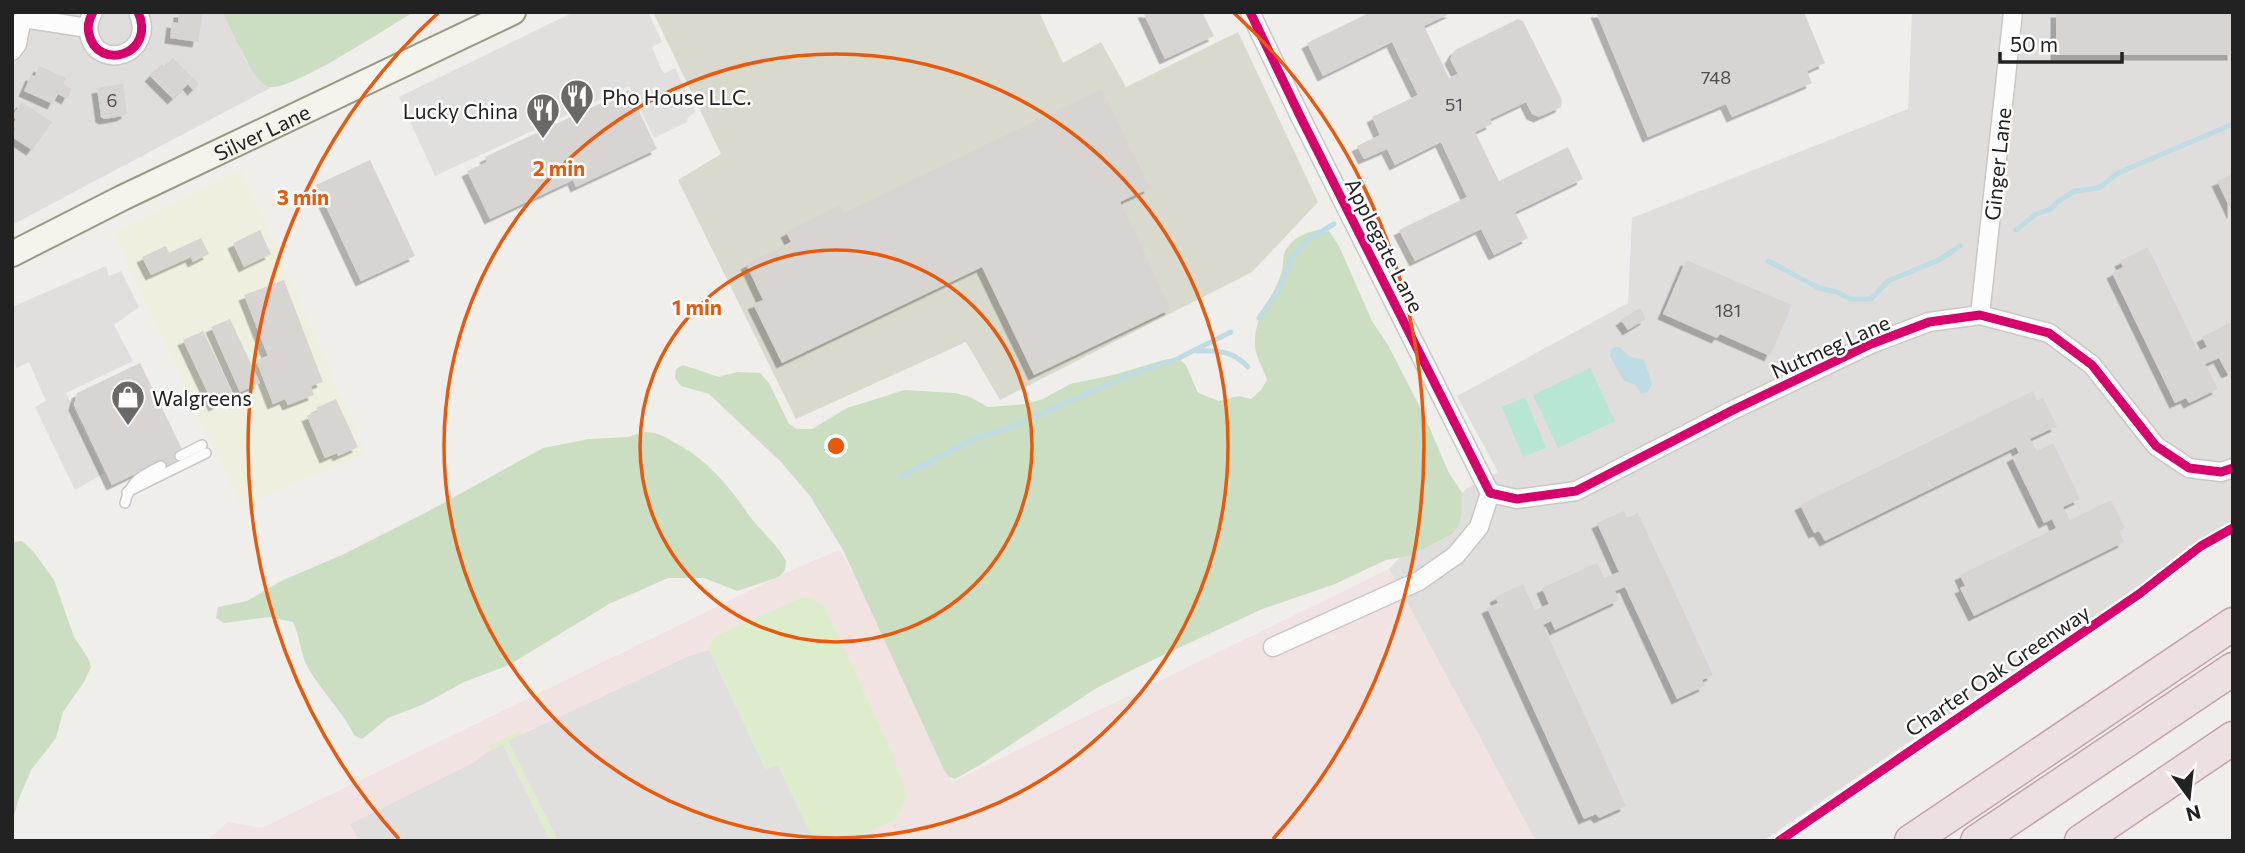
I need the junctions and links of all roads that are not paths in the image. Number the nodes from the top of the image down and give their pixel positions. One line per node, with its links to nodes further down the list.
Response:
1 (138, 12): 6 (street)
2 (513, 12): 8 (main road, Silver Lane)
3 (1250, 12): 14 (street, Applegate Lane)
4 (2013, 12): 9 (street, Ginger Lane)
5 (23, 15): 6 (street); 7 (street)
6 (91, 20)
7 (12, 51)
8 (12, 254)
9 (1980, 315): 12 (street, Nutmeg Lane); 14 (street, Nutmeg Lane)
10 (180, 456): 13 (lane)
11 (161, 466): 13 (lane)
12 (2233, 468)
13 (127, 492): 15 (lane)
14 (1490, 493): 17 (street)
15 (125, 503)
16 (2233, 624): 21 (highway)
17 (1273, 647)
18 (2233, 669): 22 (highway)
19 (2233, 691): 23 (highway)
20 (2233, 738): 24 (highway)
21 (1911, 841)
22 (1978, 841)
23 (2010, 841)
24 (2081, 841)

